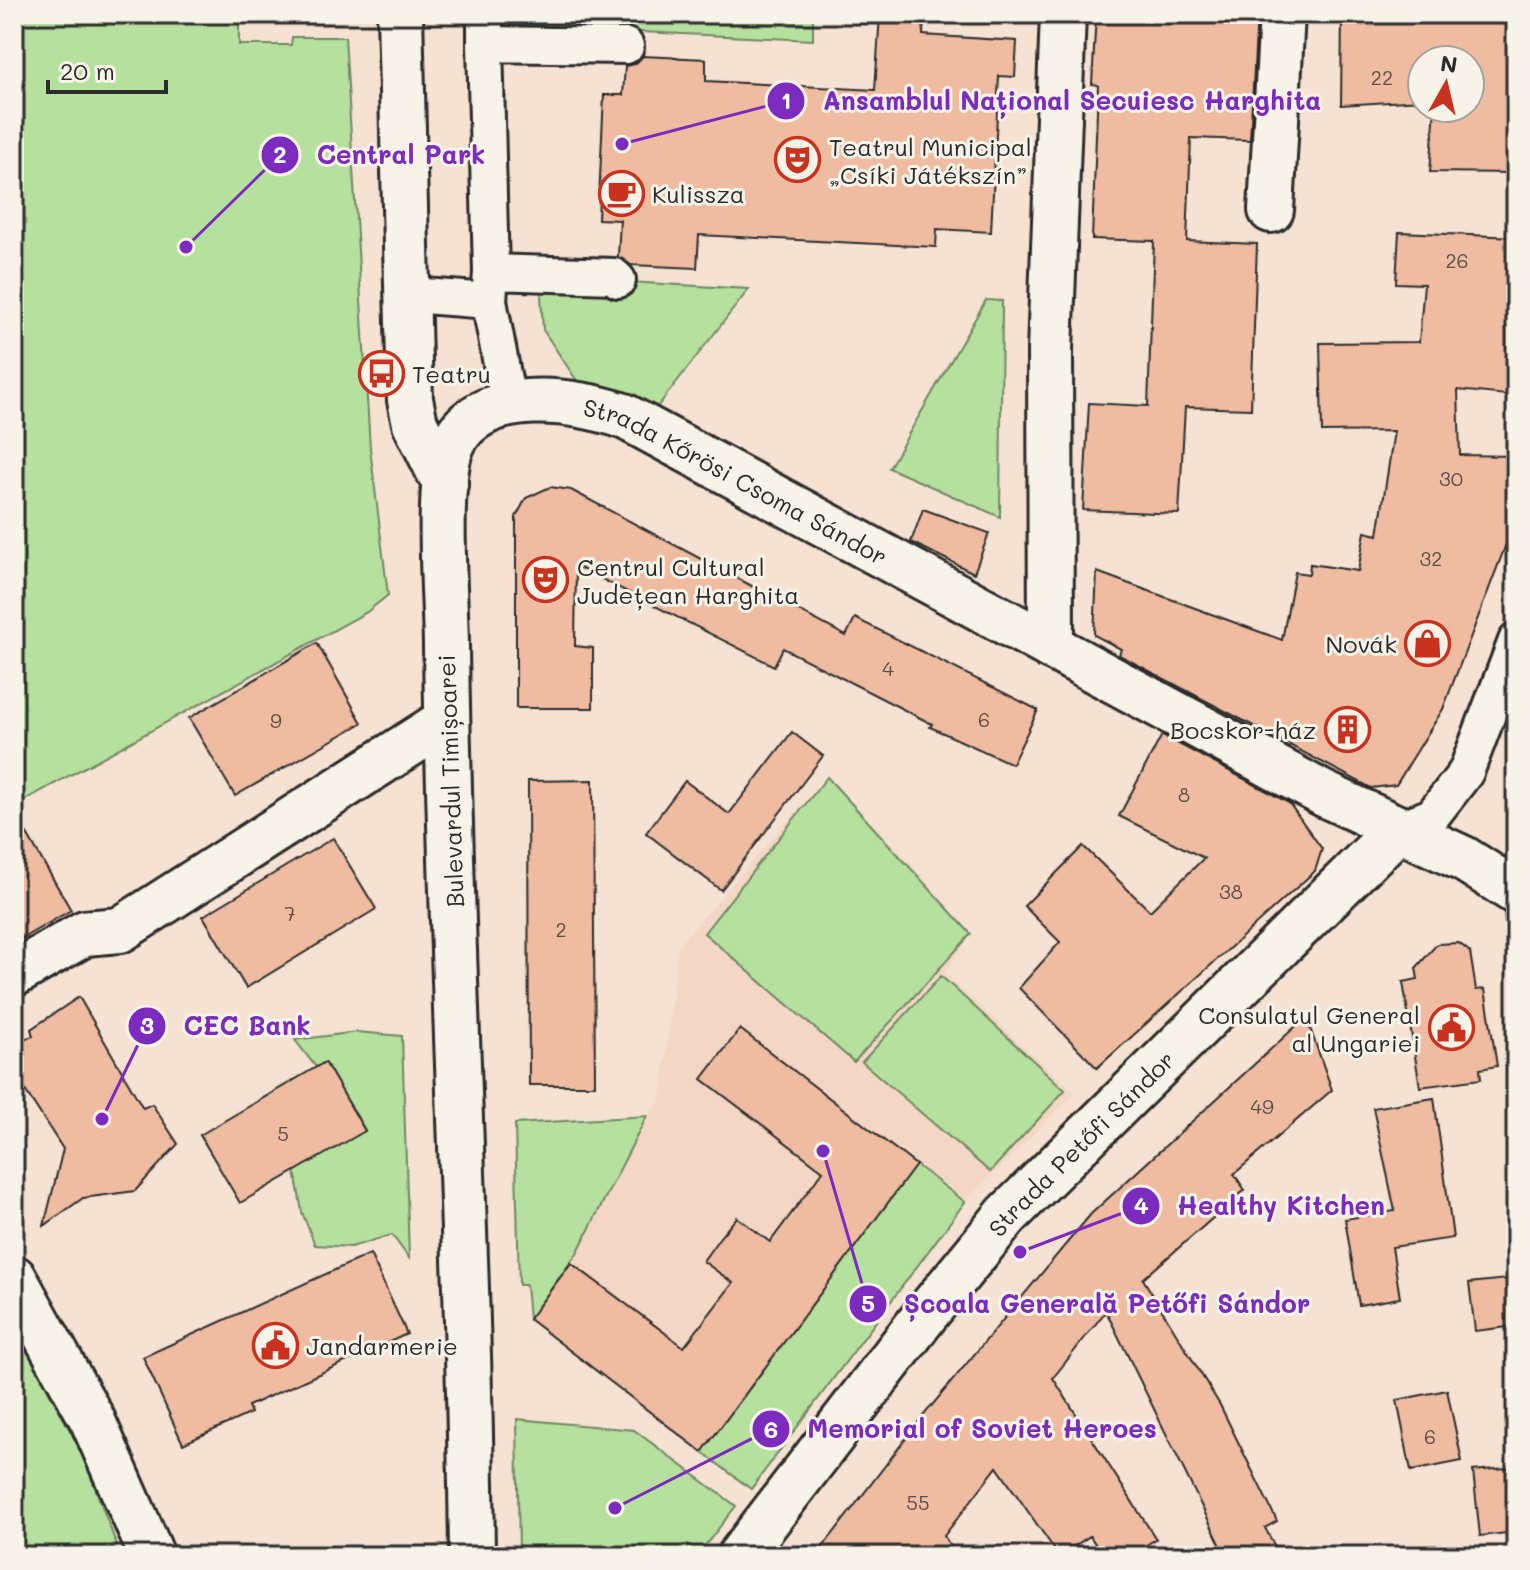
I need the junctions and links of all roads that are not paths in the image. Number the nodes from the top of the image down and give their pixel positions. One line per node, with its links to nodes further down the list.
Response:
1 (400, 14): 11 (street, Bulevardul Timișoarei)
2 (1063, 14): 13 (street)
3 (1282, 14): 6 (street)
4 (485, 29): 5 (street); 8 (street)
5 (626, 46)
6 (1271, 210)
7 (618, 280): 8 (street)
8 (490, 287): 9 (street); 10 (street)
9 (424, 296)
10 (506, 390)
11 (445, 484): 13 (street, Strada Kőrösi Csoma Sándor); 14 (street, Bulevardul Timișoarei)
12 (1516, 641): 15 (street, Strada Petőfi Sándor)
13 (1051, 647): 15 (street, Strada Kőrösi Csoma Sándor)
14 (447, 720): 17 (street); 20 (street, Bulevardul Timișoarei)
15 (1398, 829): 16 (street, Strada Kőrösi Csoma Sándor); 21 (street, Strada Petőfi Sándor)
16 (1516, 892)
17 (14, 974)
18 (14, 1278): 19 (street)
19 (152, 1556)
20 (472, 1556)
21 (740, 1556)

